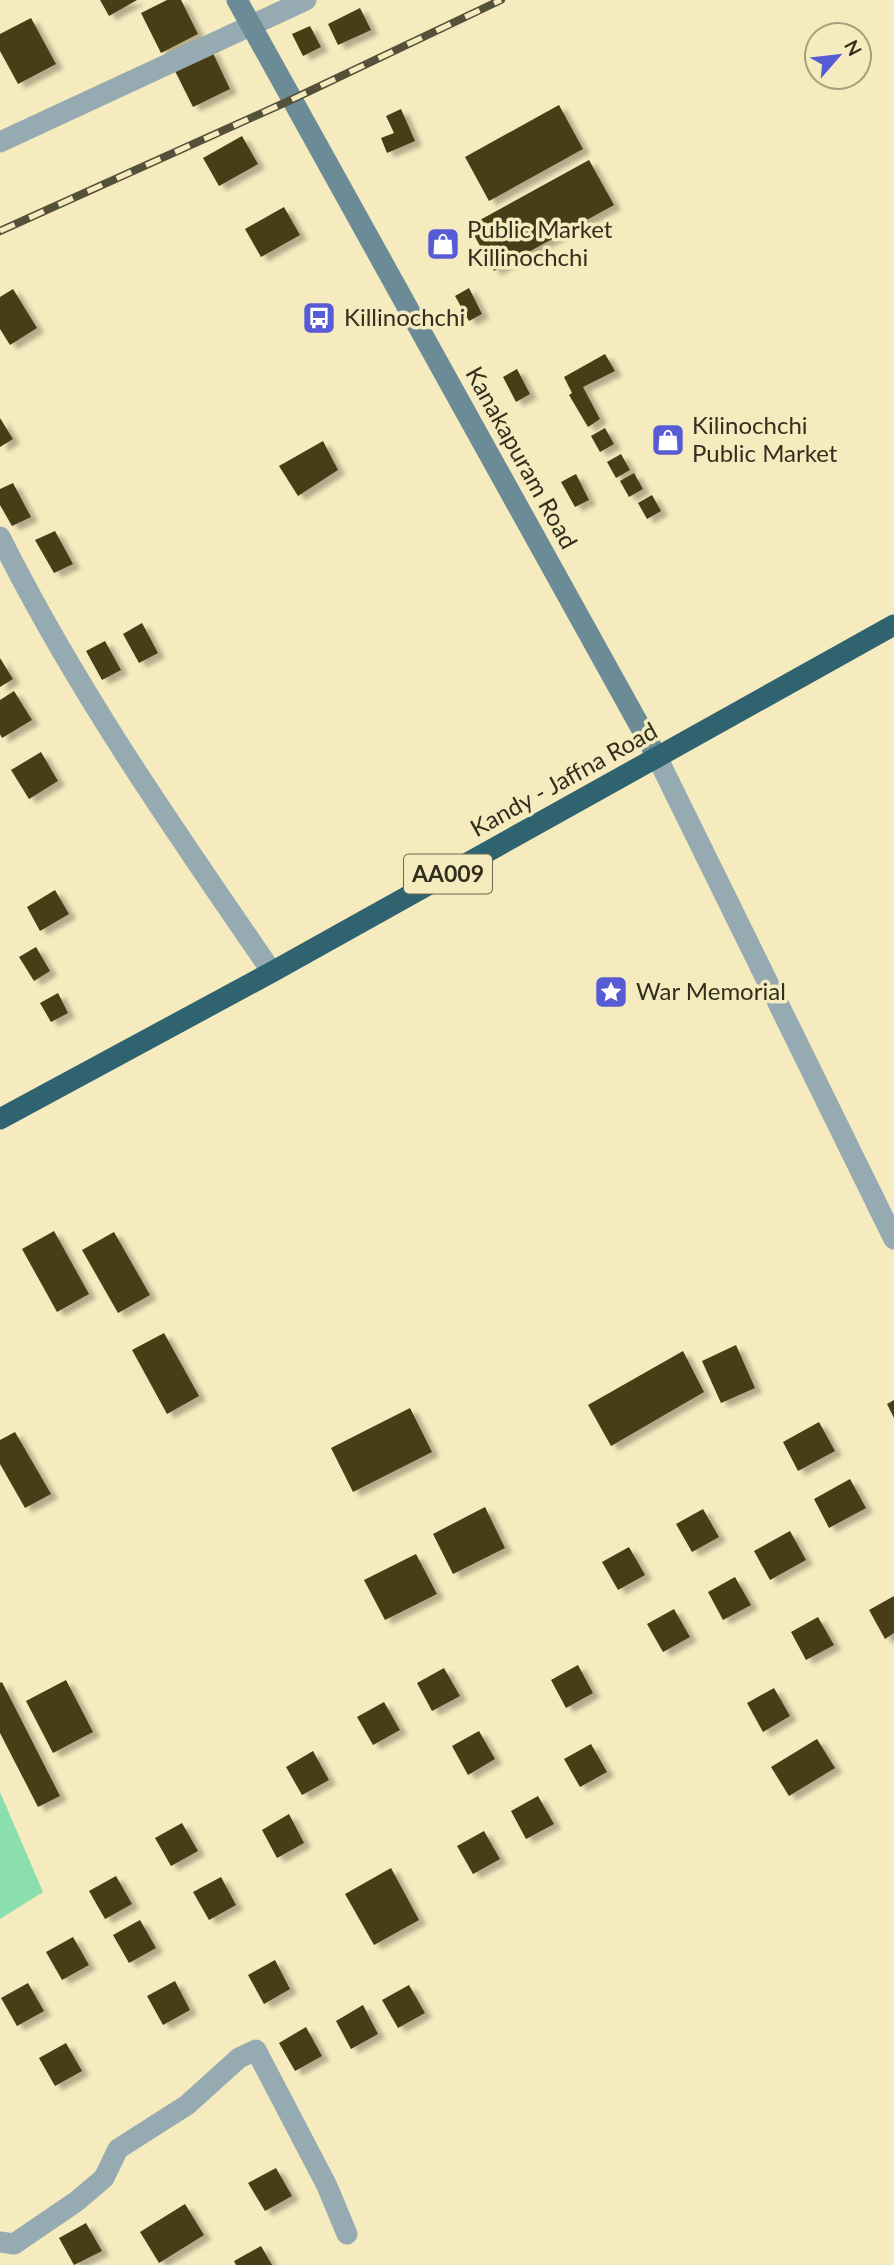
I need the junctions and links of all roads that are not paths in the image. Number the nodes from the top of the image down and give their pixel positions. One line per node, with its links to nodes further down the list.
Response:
1 (237, 0): 3 (street, Kanakapuram Road)
2 (306, 0): 3 (street)
3 (250, 24): 4 (street); 7 (street, Kanakapuram Road)
4 (0, 142)
5 (0, 537): 8 (street)
6 (894, 625): 7 (highway, Kandy - Jaffna Road / AA009)
7 (657, 757): 8 (highway, Kandy - Jaffna Road / AA009); 10 (street)
8 (272, 972): 9 (highway, Kandy - Jaffna Road / AA009)
9 (0, 1119)
10 (894, 1239)
11 (347, 2234): 12 (street)
12 (0, 2242)

